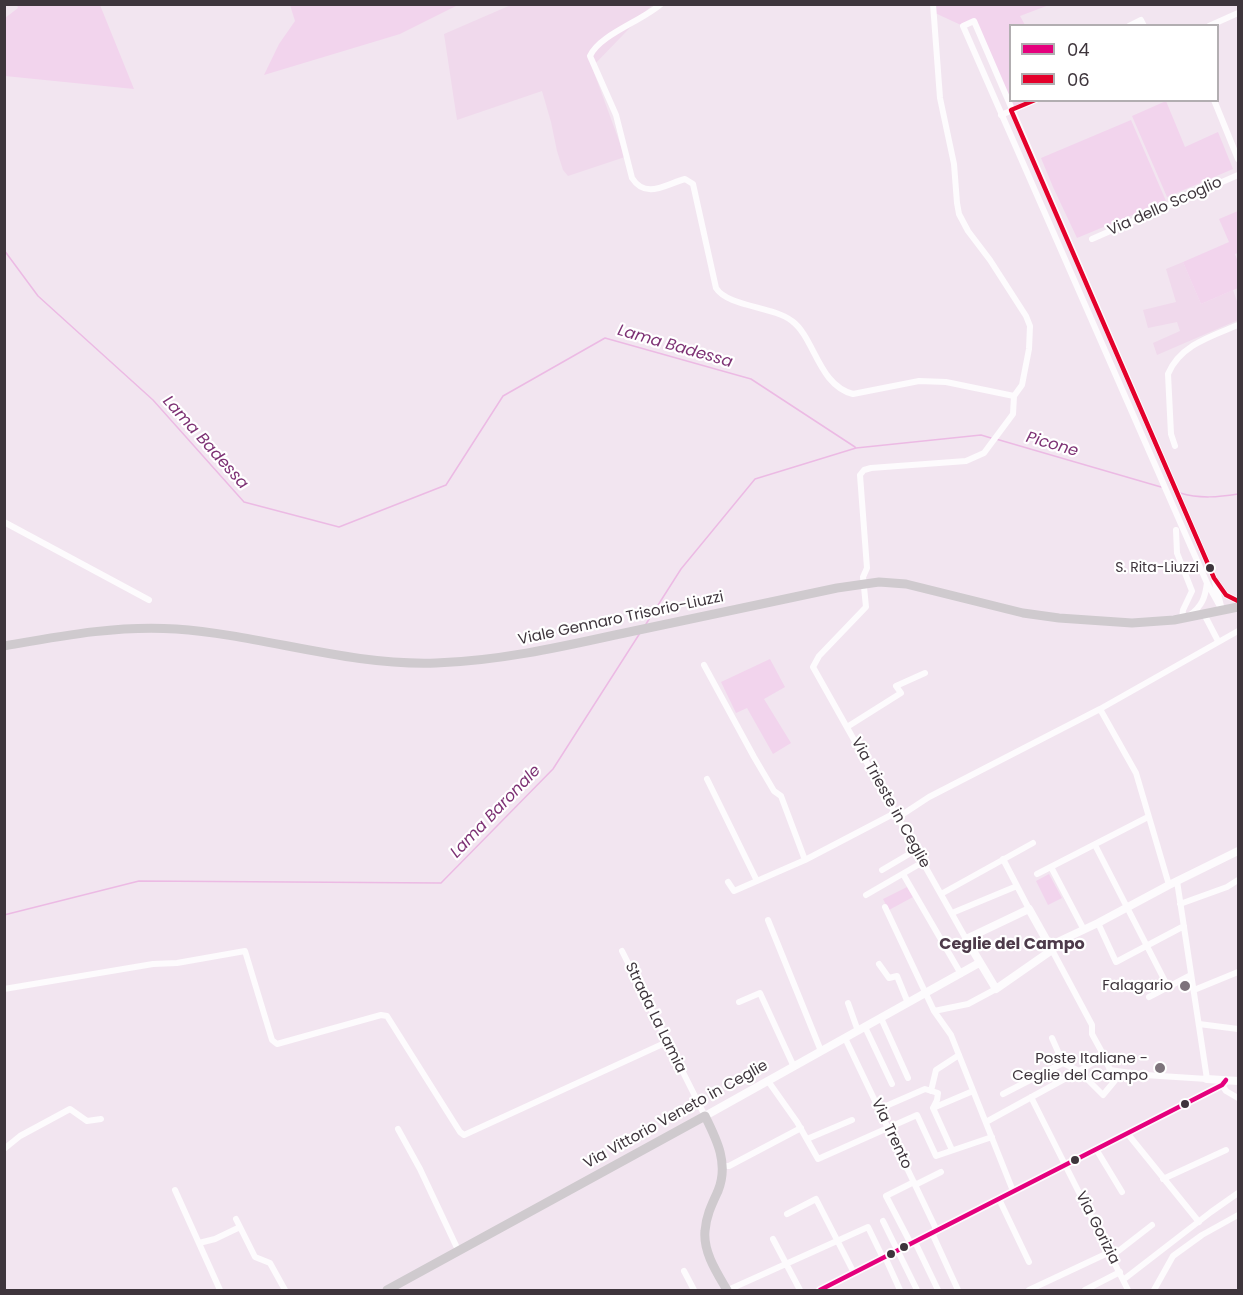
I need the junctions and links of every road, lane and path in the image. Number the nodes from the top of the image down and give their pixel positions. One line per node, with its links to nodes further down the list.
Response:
1 (661, 4): 15 (street)
2 (933, 4): 15 (street)
3 (1239, 13): 4 (street)
4 (1214, 24)
5 (1031, 102): 7 (street)
6 (1215, 102): 9 (street)
7 (1011, 110): 8 (street); 8 (street); 11 (street)
8 (1001, 115): 12 (street)
9 (1239, 159)
10 (1239, 175): 13 (street, Via dello Scoglio)
11 (1051, 201): 12 (street); 19 (street)
12 (1042, 204): 20 (street)
13 (1092, 239)
14 (1239, 325): 16 (street)
15 (1014, 396): 23 (street)
16 (1175, 446)
17 (4, 522): 24 (street)
18 (1176, 530): 29 (street)
19 (1202, 551): 20 (street); 21 (street)
20 (1194, 554): 22 (street)
21 (1214, 578): 25 (street); 27 (street)
22 (1207, 583): 27 (street); 29 (street)
23 (864, 584): 29 (main road, Viale Gennaro Trisorio-Liuzzi); 32 (main road, Viale Gennaro Trisorio-Liuzzi); 36 (street, Via Trieste in Ceglie)
24 (149, 600)
25 (1239, 601)
26 (1239, 607): 27 (main road, Viale Gennaro Trisorio-Liuzzi)
27 (1222, 610): 28 (main road, Viale Gennaro Trisorio-Liuzzi)
28 (1204, 614): 29 (main road, Viale Gennaro Trisorio-Liuzzi); 31 (street)
29 (1185, 617)
30 (1239, 631): 31 (street)
31 (1218, 641): 35 (street)
32 (4, 646)
33 (704, 665): 44 (street)
34 (925, 674): 36 (street)
35 (1100, 709): 38 (street); 39 (street)
36 (847, 727): 38 (street, Via Trieste in Ceglie)
37 (707, 779): 52 (street)
38 (896, 815): 42 (street, Via Trieste in Ceglie); 44 (street)
39 (1148, 817): 41 (street); 54 (street)
40 (1033, 843): 45 (street)
41 (1095, 845): 47 (street); 60 (street)
42 (916, 850): 46 (street, Via Trieste in Ceglie); 48 (street)
43 (1239, 851): 54 (street)
44 (805, 860): 52 (street)
45 (1003, 860): 55 (street); 56 (street)
46 (923, 862): 49 (street); 56 (street, Via Trieste in Ceglie)
47 (1051, 867): 50 (street); 66 (street)
48 (882, 870)
49 (903, 874): 57 (street); 74 (street)
50 (1037, 874)
51 (1239, 880): 58 (street)
52 (756, 881): 53 (street)
53 (728, 882)
54 (1173, 883): 58 (street); 60 (street)
55 (1017, 886): 61 (street); 62 (street)
56 (941, 894): 62 (street, Via Trieste in Ceglie)
57 (866, 895)
58 (1180, 904): 65 (street)
59 (885, 907): 80 (street)
60 (1126, 908): 64 (street); 68 (street)
61 (1029, 909): 67 (street); 69 (street)
62 (952, 913): 67 (street, Via Trieste in Ceglie)
63 (768, 920): 93 (street)
64 (1098, 923): 66 (street); 68 (street)
65 (1184, 926): 68 (street); 75 (street)
66 (1084, 930): 69 (street)
67 (966, 939): 71 (street)
68 (1146, 946): 76 (street)
69 (1050, 948): 78 (street); 95 (street)
70 (622, 951): 92 (street, Strada La Lamia)
71 (979, 963): 74 (street, Via Vittorio Veneto in Ceglie); 78 (street)
72 (879, 964): 84 (street)
73 (1239, 972): 79 (street)
74 (961, 974): 80 (street, Via Vittorio Veneto in Ceglie)
75 (1191, 975): 76 (street); 79 (street)
76 (1168, 987): 81 (street)
77 (4, 989): 92 (street)
78 (996, 989): 85 (street)
79 (1194, 990): 87 (street)
80 (926, 994): 84 (street, Via Vittorio Veneto in Ceglie); 85 (street)
81 (1149, 997)
82 (739, 1002): 97 (street)
83 (848, 1003): 88 (street)
84 (908, 1003): 86 (street, Via Vittorio Veneto in Ceglie)
85 (934, 1011): 94 (street)
86 (881, 1018): 88 (street, Via Vittorio Veneto in Ceglie); 100 (street)
87 (1199, 1024): 89 (street); 101 (street)
88 (862, 1029): 90 (street, Via Vittorio Veneto in Ceglie); 105 (street)
89 (1239, 1029)
90 (845, 1038): 93 (street, Via Vittorio Veneto in Ceglie); 112 (street, Via Trento)
91 (1052, 1038): 96 (street)
92 (667, 1042): 113 (street, Strada La Lamia)
93 (821, 1051): 97 (street, Via Vittorio Veneto in Ceglie)
94 (959, 1055): 106 (street); 107 (street)
95 (1104, 1056): 98 (street); 99 (street)
96 (1063, 1063): 98 (street); 108 (street)
97 (794, 1067): 102 (street, Via Vittorio Veneto in Ceglie)
98 (1079, 1071): 99 (street); 109 (street)
99 (1122, 1072): 101 (street)
100 (908, 1078)
101 (1207, 1079): 103 (street)
102 (768, 1081): 113 (street, Via Vittorio Veneto in Ceglie); 117 (street)
103 (1224, 1082): 104 (street); 110 (street); 120 (street)
104 (1239, 1082)
105 (892, 1084)
106 (973, 1090): 111 (street); 116 (street)
107 (931, 1091): 111 (street); 112 (street)
108 (1003, 1094)
109 (1031, 1097): 116 (street); 127 (street, Via Gorizia)
110 (1239, 1098)
111 (933, 1108): 125 (street)
112 (879, 1109): 118 (street, Via Trento)
113 (705, 1116): 128 (main road); 150 (main road, Via Vittorio Veneto in Ceglie)
114 (101, 1119): 123 (street)
115 (852, 1120): 122 (street)
116 (986, 1122): 121 (street)
117 (801, 1128): 122 (street); 128 (street)
118 (888, 1128): 122 (street); 125 (street); 131 (street, Via Trento)
119 (398, 1129): 150 (street)
120 (1127, 1133): 124 (street); 130 (street)
121 (992, 1137): 125 (street); 133 (street)
122 (807, 1139)
123 (4, 1149)
124 (1096, 1149): 127 (street); 134 (street)
125 (952, 1150)
126 (1226, 1150): 130 (street)
127 (1066, 1165): 133 (street); 151 (street, Via Gorizia)
128 (722, 1166): 163 (main road)
129 (941, 1172): 131 (street)
130 (1163, 1179): 141 (street)
131 (914, 1184): 144 (street, Via Trento); 148 (street)
132 (175, 1190): 147 (street)
133 (1013, 1191): 136 (street)
134 (1122, 1192)
135 (1239, 1193): 141 (street)
136 (999, 1199): 144 (street); 153 (street)
137 (787, 1214): 146 (street)
138 (1239, 1215): 173 (street)
139 (236, 1219): 143 (street)
140 (883, 1221): 149 (street)
141 (1199, 1222): 158 (street)
142 (1152, 1225): 151 (street)
143 (240, 1227): 147 (street); 160 (street)
144 (934, 1232): 148 (street); 169 (street, Via Trento)
145 (773, 1239): 154 (street)
146 (837, 1241): 152 (street); 154 (street); 157 (street)
147 (200, 1243): 159 (street)
148 (913, 1243): 149 (street); 168 (street)
149 (898, 1251): 152 (street); 167 (street)
150 (459, 1252): 161 (main road, Via Vittorio Veneto in Ceglie)
151 (1111, 1254): 156 (street, Via Gorizia); 170 (street)
152 (884, 1257): 157 (street); 166 (street)
153 (1029, 1262)
154 (786, 1264): 163 (street); 164 (street)
155 (684, 1271): 162 (street)
156 (1120, 1272): 158 (street, Via Gorizia); 171 (street)
157 (854, 1273): 165 (street)
158 (1123, 1280): 172 (street, Via Gorizia)
159 (220, 1290)
160 (285, 1290)
161 (387, 1290)
162 (694, 1290)
163 (727, 1290)
164 (800, 1290)
165 (820, 1290)
166 (900, 1290)
167 (917, 1290)
168 (938, 1290)
169 (958, 1290)
170 (1029, 1290)
171 (1085, 1290)
172 (1128, 1290)
173 (1154, 1290)

